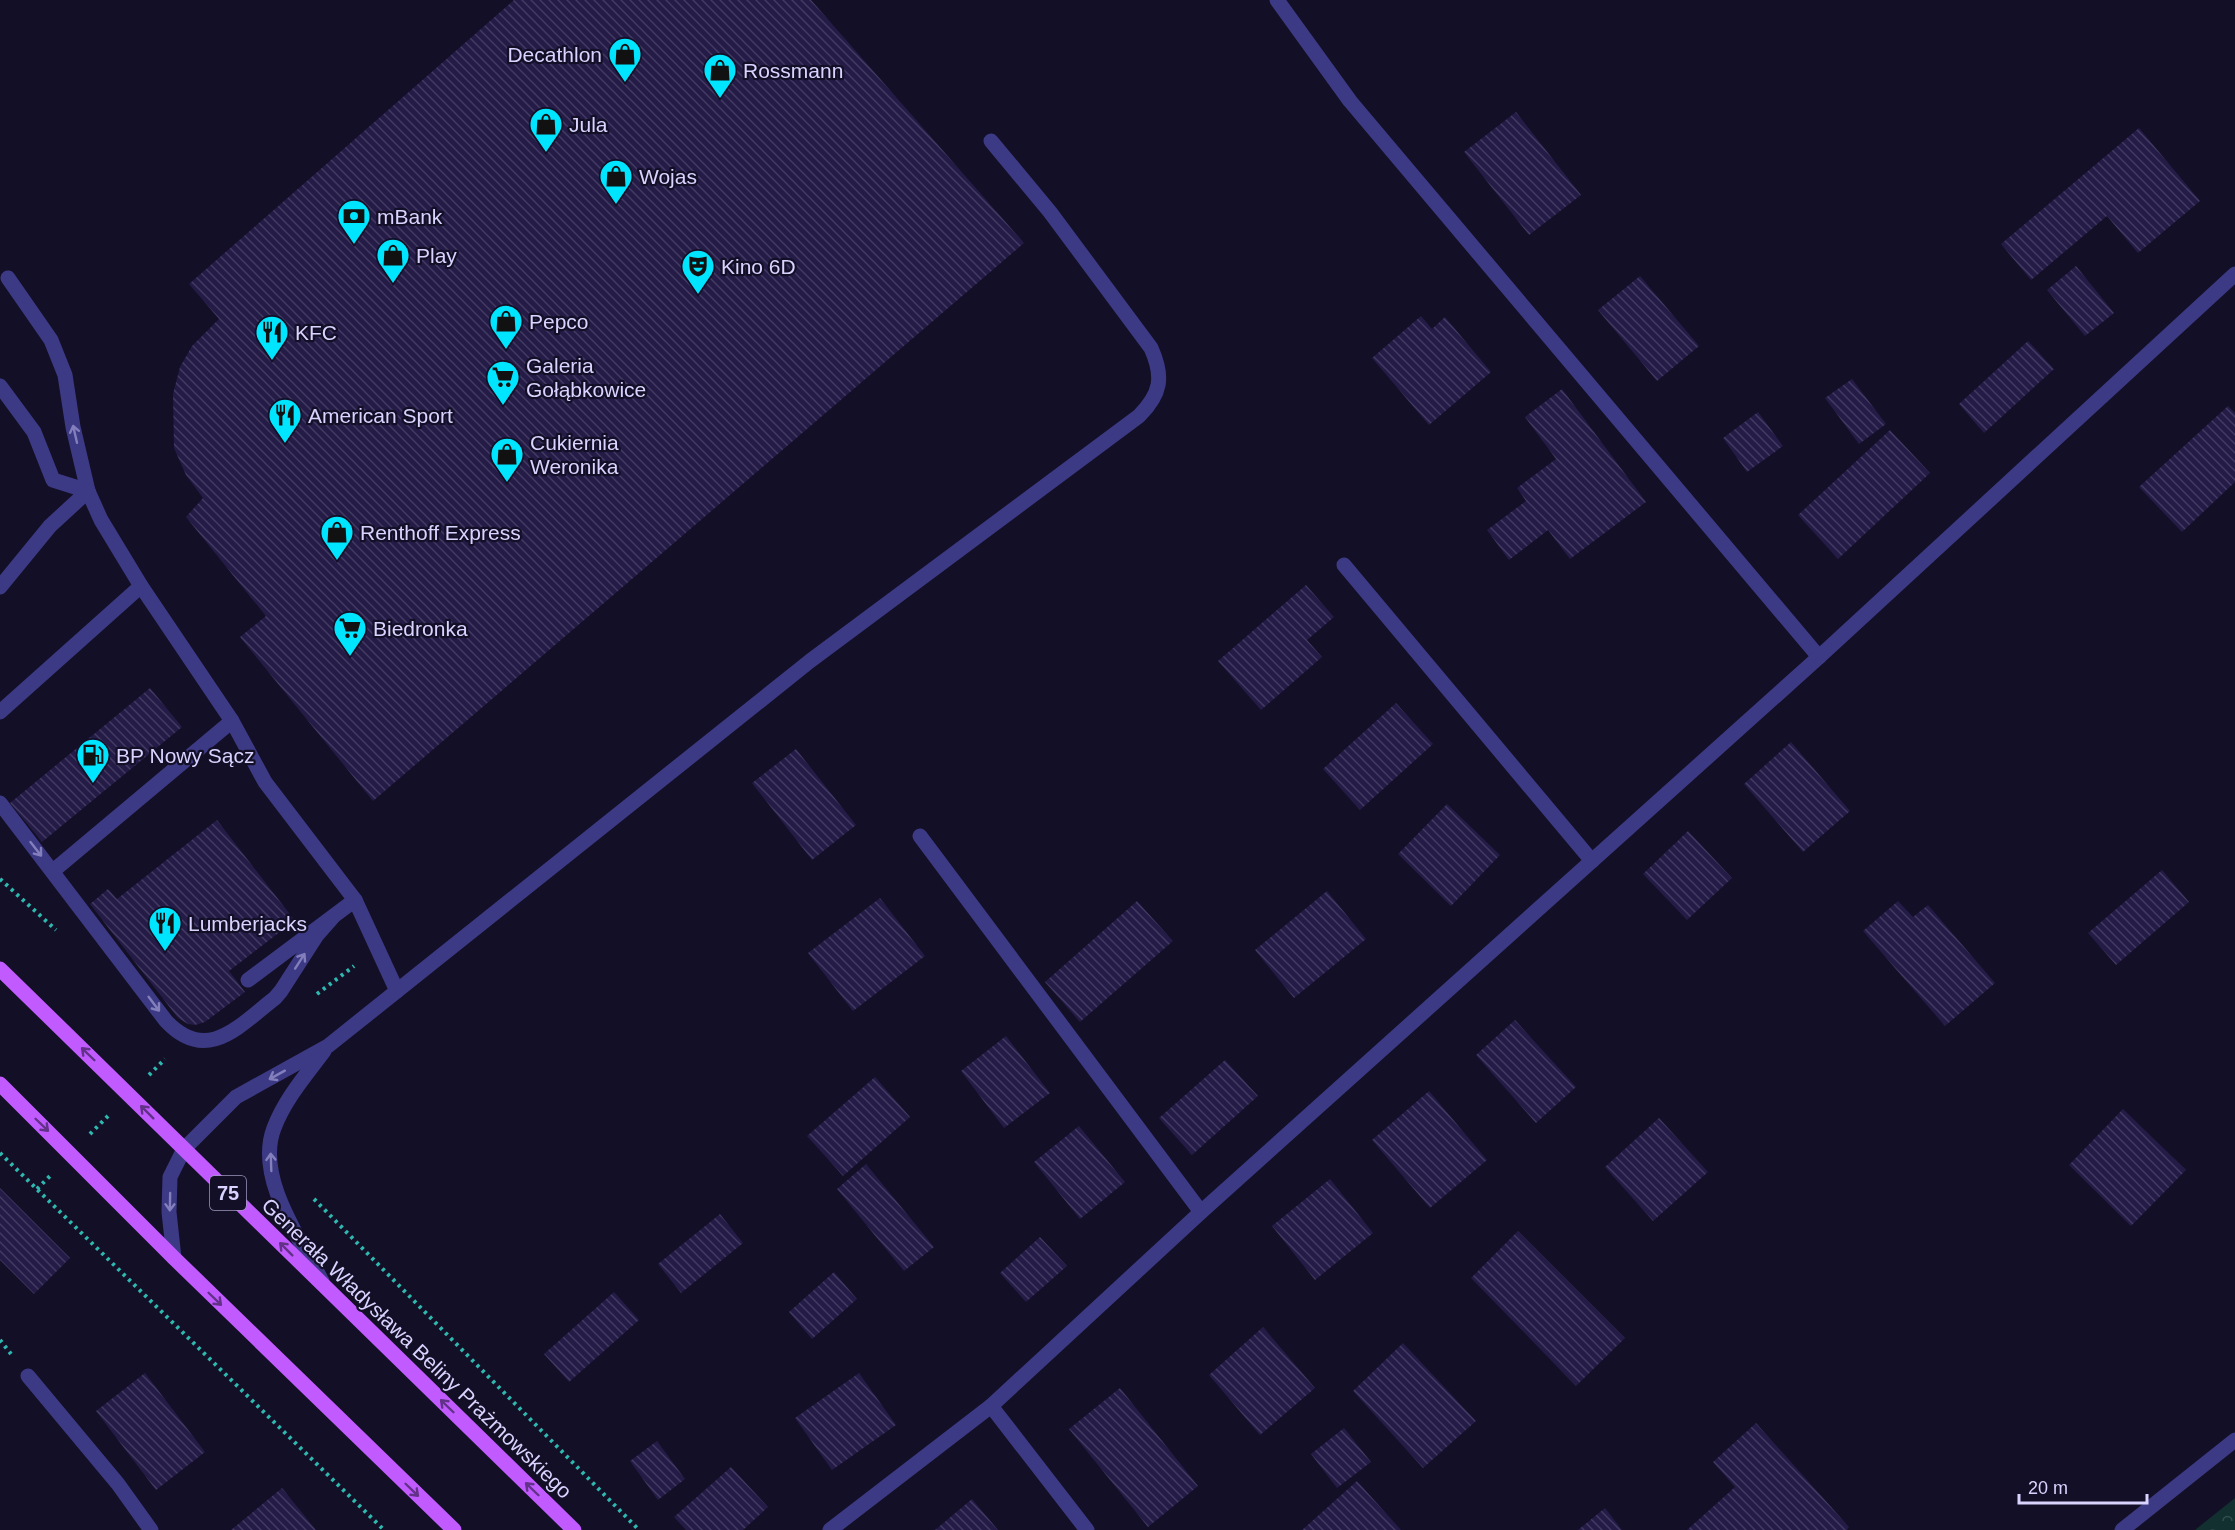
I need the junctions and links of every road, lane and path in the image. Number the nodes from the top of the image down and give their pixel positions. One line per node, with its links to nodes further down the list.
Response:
1 (1277, 0): 10 (street)
2 (991, 141): 21 (street)
3 (2235, 274): 10 (street)
4 (8, 279): 6 (street, one-way to 4)
5 (0, 386): 6 (street)
6 (88, 491): 8 (street); 9 (street)
7 (1344, 565): 15 (street)
8 (141, 586): 11 (street); 12 (street)
9 (0, 587)
10 (1819, 657): 15 (street)
11 (0, 712)
12 (232, 721): 16 (street); 17 (street)
13 (0, 803): 16 (street, one-way to 16)
14 (920, 836): 33 (street)
15 (1592, 861): 33 (street)
16 (53, 871): 18 (street, one-way to 18)
17 (355, 900): 18 (street); 21 (street)
18 (332, 918): 20 (street)
19 (0, 969): 28 (main road, Generała Władysława Beliny Prażmowskiego / 75, one-way to 19)
20 (248, 980)
21 (397, 991): 22 (street)
22 (328, 1047): 28 (street, one-way to 28); 35 (street, one-way to 22)
23 (165, 1059): 24 (path)
24 (147, 1077)
25 (0, 1084): 34 (main road, one-way to 34)
26 (114, 1110): 27 (path)
27 (88, 1137)
28 (184, 1149): 34 (street, one-way to 34); 35 (main road, Generała Władysława Beliny Prażmowskiego / 75, one-way to 28)
29 (0, 1154): 31 (path)
30 (54, 1172): 31 (path)
31 (37, 1189): 40 (path)
32 (309, 1193): 43 (path)
33 (1201, 1212): 37 (street)
34 (174, 1258): 41 (main road, one-way to 41)
35 (327, 1291): 42 (main road, Generała Władysława Beliny Prażmowskiego / 75, one-way to 35)
36 (28, 1376): 39 (street)
37 (991, 1406): 44 (street); 45 (street)
38 (2235, 1440): 46 (street)
39 (151, 1530)
40 (384, 1530)
41 (454, 1530)
42 (574, 1530)
43 (639, 1530)
44 (830, 1530)
45 (1087, 1530)
46 (2122, 1530)

